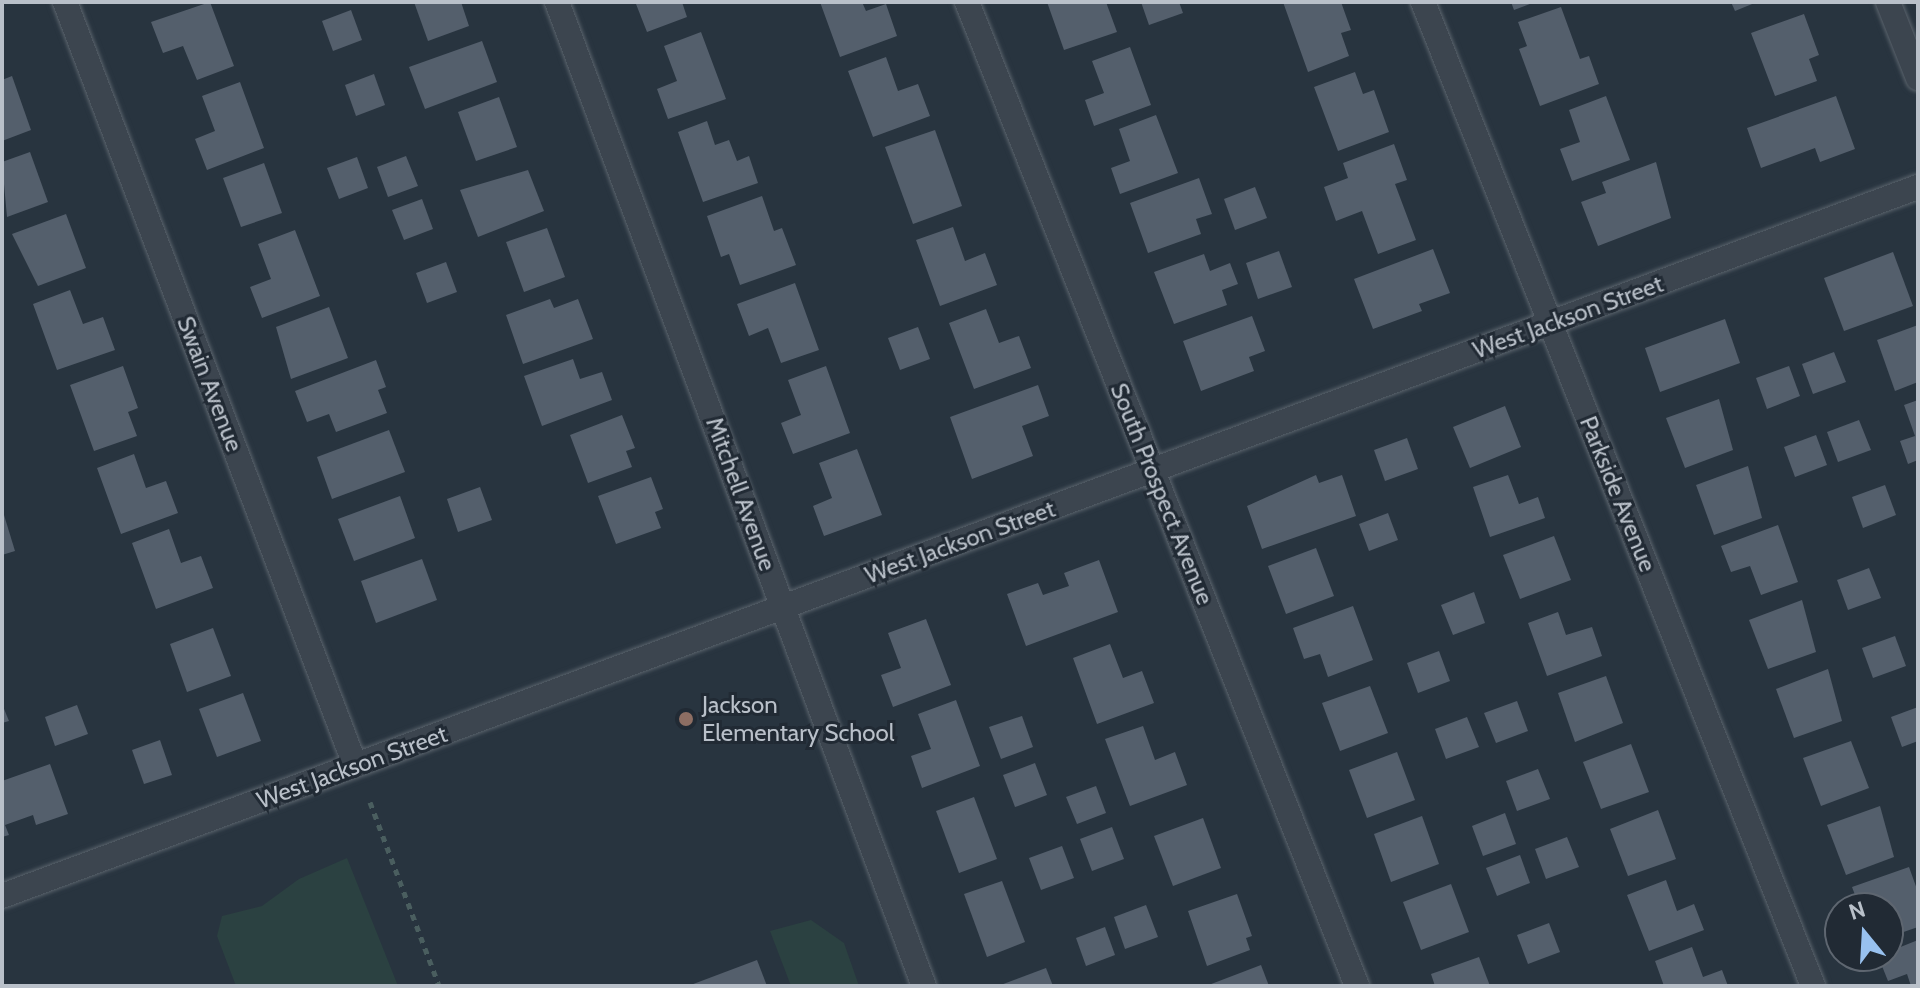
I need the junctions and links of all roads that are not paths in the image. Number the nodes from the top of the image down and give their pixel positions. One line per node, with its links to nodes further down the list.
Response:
1 (65, 2): 11 (street, Swain Avenue)
2 (557, 2): 10 (street, Mitchell Avenue)
3 (967, 2): 9 (street, South Prospect Avenue)
4 (1423, 2): 8 (street, Parkside Avenue)
5 (1888, 2): 6 (street)
6 (1918, 78)
7 (1918, 187): 8 (street, West Jackson Street)
8 (1550, 323): 9 (street, West Jackson Street); 15 (street, Parkside Avenue)
9 (1153, 470): 10 (street, West Jackson Street); 14 (street, South Prospect Avenue)
10 (783, 607): 11 (street, West Jackson Street); 13 (street, Mitchell Avenue)
11 (355, 765): 12 (street, West Jackson Street)
12 (2, 896)
13 (924, 986)
14 (1357, 986)
15 (1813, 986)

